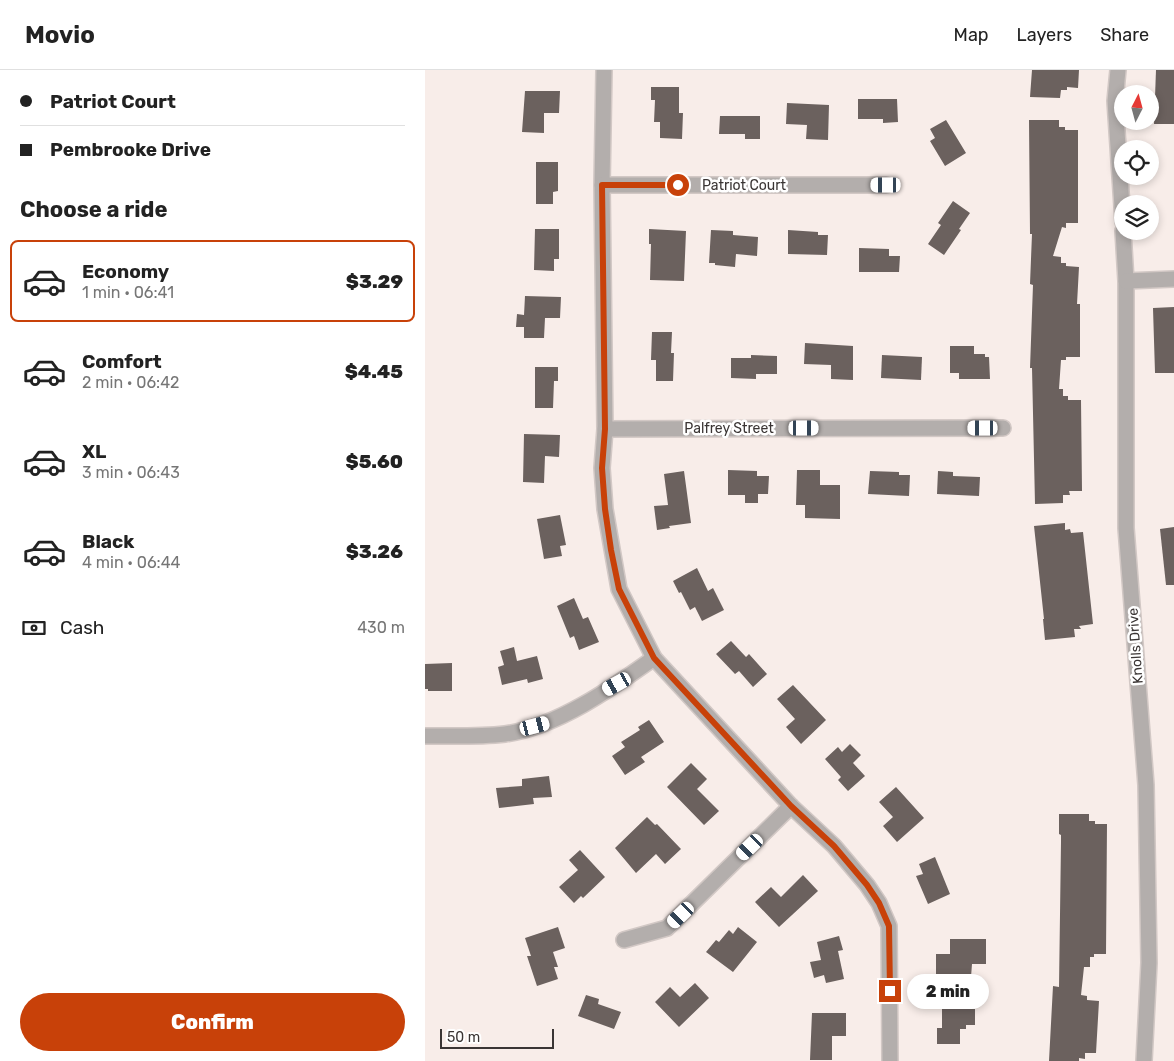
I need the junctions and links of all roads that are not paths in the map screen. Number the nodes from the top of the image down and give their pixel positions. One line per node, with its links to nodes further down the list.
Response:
1 (604, 70): 3 (street)
2 (1118, 70): 5 (street)
3 (602, 185): 4 (street, Patriot Court); 10 (street)
4 (886, 185)
5 (1121, 195)
6 (1124, 240): 8 (street, Knolls Drive)
7 (1174, 279): 8 (street)
8 (1126, 281): 16 (street, Knolls Drive)
9 (1003, 428): 10 (street, Palfrey Street)
10 (605, 429): 11 (street)
11 (654, 658): 12 (street); 13 (street)
12 (425, 736)
13 (791, 806): 14 (street); 15 (street)
14 (624, 940)
15 (890, 1061)
16 (1144, 1061)

